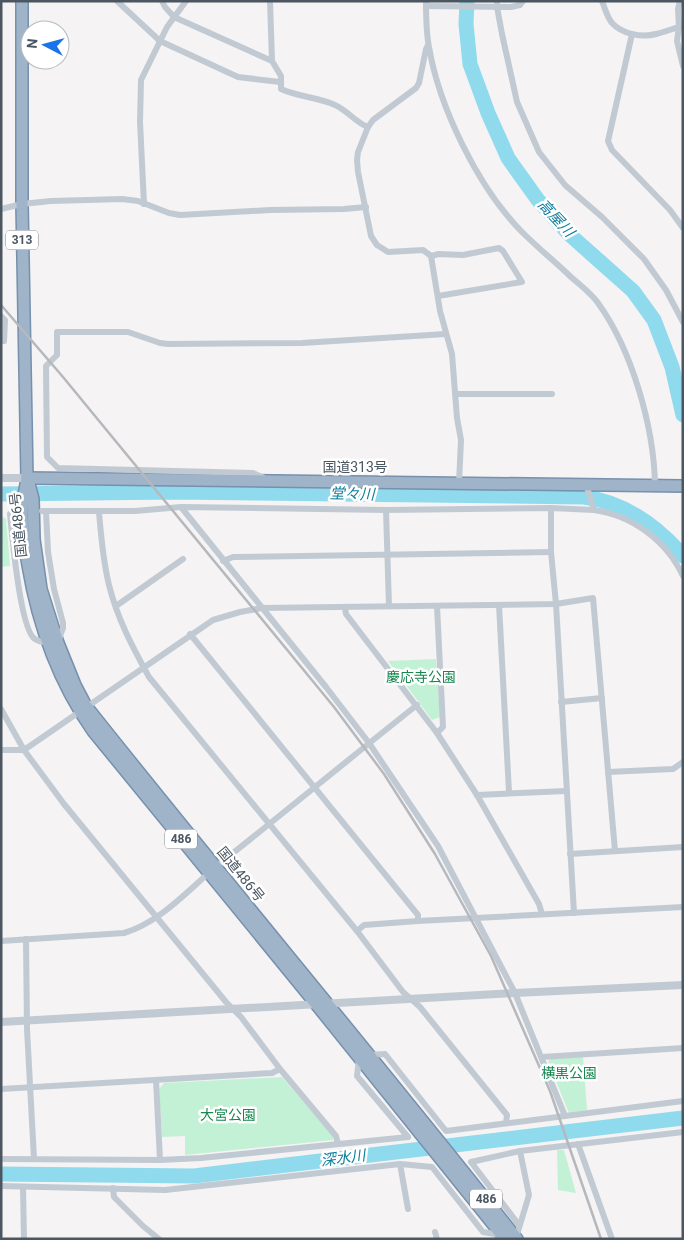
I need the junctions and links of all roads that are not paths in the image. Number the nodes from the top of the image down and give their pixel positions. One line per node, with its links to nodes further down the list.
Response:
1 (22, 1): 20 (highway, 313)
2 (117, 1): 14 (street)
3 (162, 1): 11 (street)
4 (186, 1): 11 (street)
5 (270, 1): 16 (street)
6 (523, 1): 10 (street)
7 (602, 1): 13 (street)
8 (680, 1): 12 (street)
9 (427, 5): 10 (street); 15 (street)
10 (496, 5): 28 (street)
11 (174, 17): 14 (street); 16 (street)
12 (681, 26): 13 (street); 17 (street)
13 (632, 34): 24 (street)
14 (160, 41): 18 (street); 21 (street)
15 (428, 45): 19 (street); 36 (street)
16 (272, 61): 18 (street)
17 (683, 66)
18 (280, 82): 19 (street)
19 (368, 127): 22 (street)
20 (22, 204): 21 (street); 23 (street); 39 (highway, 313)
21 (144, 204): 22 (street)
22 (366, 208): 25 (street)
23 (1, 209)
24 (683, 228)
25 (431, 256): 26 (street); 26 (street)
26 (438, 296): 29 (street)
27 (1, 316): 30 (street)
28 (683, 322)
29 (446, 334): 31 (street); 34 (street)
30 (1, 341)
31 (456, 394): 32 (street); 35 (street)
32 (552, 394)
33 (1, 478): 39 (street)
34 (274, 481): 35 (highway, 国道313号); 39 (highway, 国道313号)
35 (459, 483): 38 (highway, 国道313号)
36 (658, 485): 37 (highway, 国道313号); 38 (highway, 国道313号)
37 (683, 486)
38 (588, 488): 41 (street)
39 (28, 491): 59 (highway, 国道486号 / 486)
40 (181, 507): 43 (street); 44 (street); 49 (street)
41 (593, 507): 42 (street); 50 (street)
42 (551, 508): 43 (street); 46 (street)
43 (386, 510): 47 (street)
44 (99, 512): 53 (street); 59 (street)
45 (1, 513): 59 (street)
46 (551, 552): 47 (street); 51 (street)
47 (389, 555): 49 (street); 54 (street)
48 (183, 559): 53 (street)
49 (223, 560): 56 (street)
50 (683, 576)
51 (556, 604): 52 (street); 61 (street); 62 (street)
52 (500, 605): 55 (street); 74 (street)
53 (116, 606): 60 (street)
54 (389, 606): 55 (street); 57 (street)
55 (438, 606): 66 (street)
56 (262, 608): 57 (street); 58 (street); 67 (street)
57 (345, 608): 63 (street)
58 (190, 634): 60 (street); 72 (street)
59 (52, 642): 65 (highway, 国道486号 / 486)
60 (144, 667): 65 (street); 76 (street)
61 (602, 698): 62 (street); 71 (street)
62 (561, 702): 73 (street)
63 (417, 705): 66 (street); 67 (street)
64 (1, 709): 69 (street)
65 (83, 709): 69 (street); 80 (highway, 国道486号 / 486)
66 (437, 733): 75 (street)
67 (369, 743): 72 (street); 85 (street)
68 (1, 750): 69 (street)
69 (24, 750): 84 (street)
70 (683, 762): 71 (street)
71 (608, 772): 78 (street)
72 (314, 787): 76 (street); 86 (street)
73 (566, 791): 74 (street); 79 (street)
74 (509, 792): 75 (street)
75 (477, 795): 83 (street)
76 (269, 824): 80 (street); 87 (street)
77 (683, 847): 78 (street)
78 (615, 851): 79 (street)
79 (570, 854): 82 (street)
80 (212, 870): 84 (street); 93 (highway, 国道486号 / 486)
81 (683, 907): 82 (street)
82 (574, 913): 83 (street)
83 (542, 914): 85 (street)
84 (157, 917): 88 (street); 94 (street)
85 (477, 919): 86 (street); 91 (street)
86 (418, 921): 87 (street)
87 (356, 931): 92 (street)
88 (26, 939): 89 (street); 95 (street)
89 (1, 940)
90 (683, 985): 91 (street)
91 (515, 993): 92 (street); 99 (street)
92 (411, 999): 93 (street); 106 (street)
93 (322, 1004): 94 (street); 98 (highway, 国道486号 / 486)
94 (234, 1010): 95 (street); 100 (street)
95 (27, 1021): 96 (street); 102 (street)
96 (1, 1022)
97 (683, 1048): 99 (street)
98 (365, 1056): 106 (street); 108 (highway, 国道486号 / 486); 109 (street)
99 (542, 1057): 105 (street)
100 (280, 1069): 101 (street); 109 (street)
101 (156, 1080): 102 (street); 114 (street)
102 (30, 1087): 103 (street); 113 (street)
103 (1, 1089)
104 (683, 1101): 105 (street)
105 (565, 1116): 106 (street)
106 (506, 1123)
107 (683, 1132): 110 (street)
108 (429, 1138): 121 (highway, 国道486号 / 486); 121 (highway, 国道486号 / 486)
109 (338, 1144): 114 (street)
110 (578, 1144): 111 (street); 124 (street)
111 (520, 1151): 120 (street); 120 (street)
112 (1, 1159): 113 (street)
113 (34, 1159): 114 (street)
114 (160, 1160)
115 (400, 1164): 118 (street); 119 (street); 121 (street)
116 (1, 1186): 117 (street)
117 (23, 1187): 118 (street); 122 (street)
118 (113, 1188): 123 (street)
119 (408, 1209)
120 (519, 1224): 121 (street)
121 (510, 1238)
122 (24, 1239)
123 (159, 1239)
124 (612, 1239)

